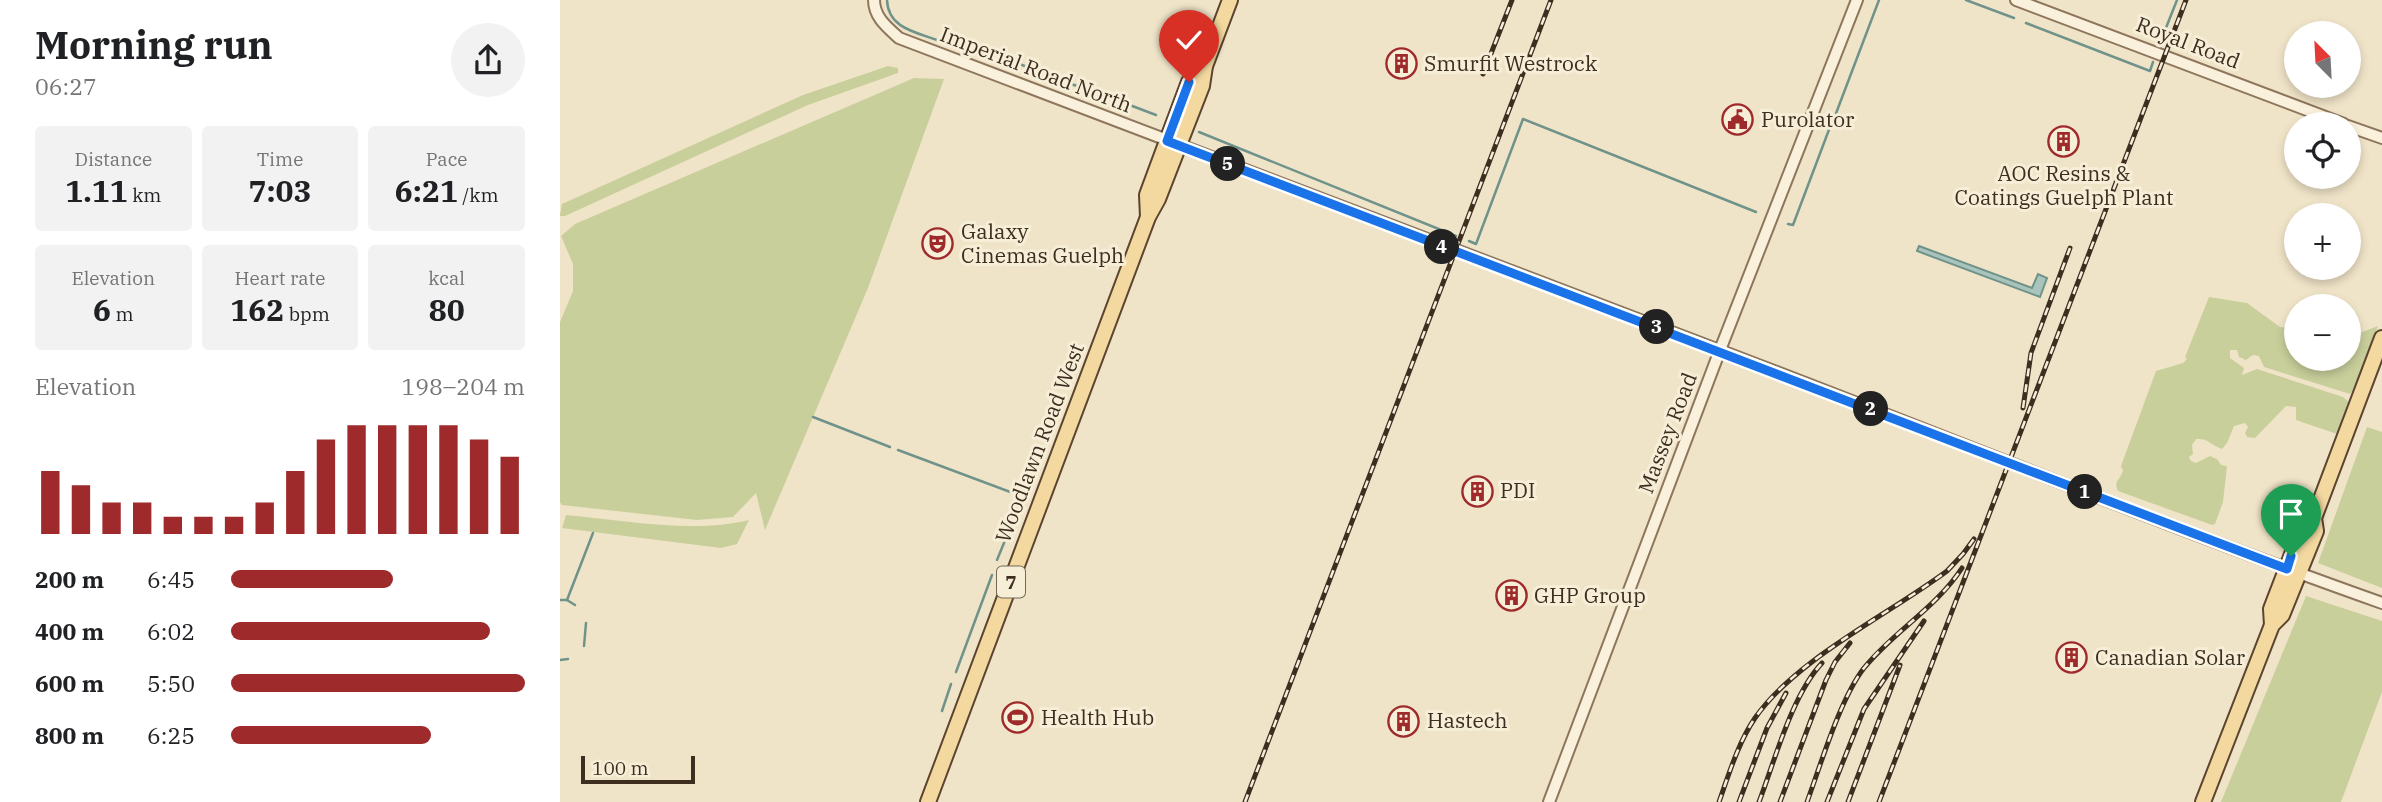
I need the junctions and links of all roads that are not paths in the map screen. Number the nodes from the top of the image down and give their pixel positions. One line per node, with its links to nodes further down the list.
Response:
1 (874, 0): 8 (street, Imperial Road North)
2 (1230, 0): 8 (main road, Woodlawn Road West / 7)
3 (1857, 0): 10 (street, Massey Road)
4 (2016, 0): 5 (street, Royal Road)
5 (2312, 112)
6 (2361, 130): 7 (street, Royal Road)
7 (2382, 138)
8 (1173, 143): 10 (street, Imperial Road North); 13 (main road, Woodlawn Road West / 7)
9 (2382, 338): 11 (main road)
10 (1720, 351): 11 (street, Imperial Road North); 14 (street, Massey Road)
11 (2293, 571): 12 (street, Imperial Road North); 15 (main road)
12 (2382, 603)
13 (928, 802)
14 (1549, 802)
15 (2203, 802)

